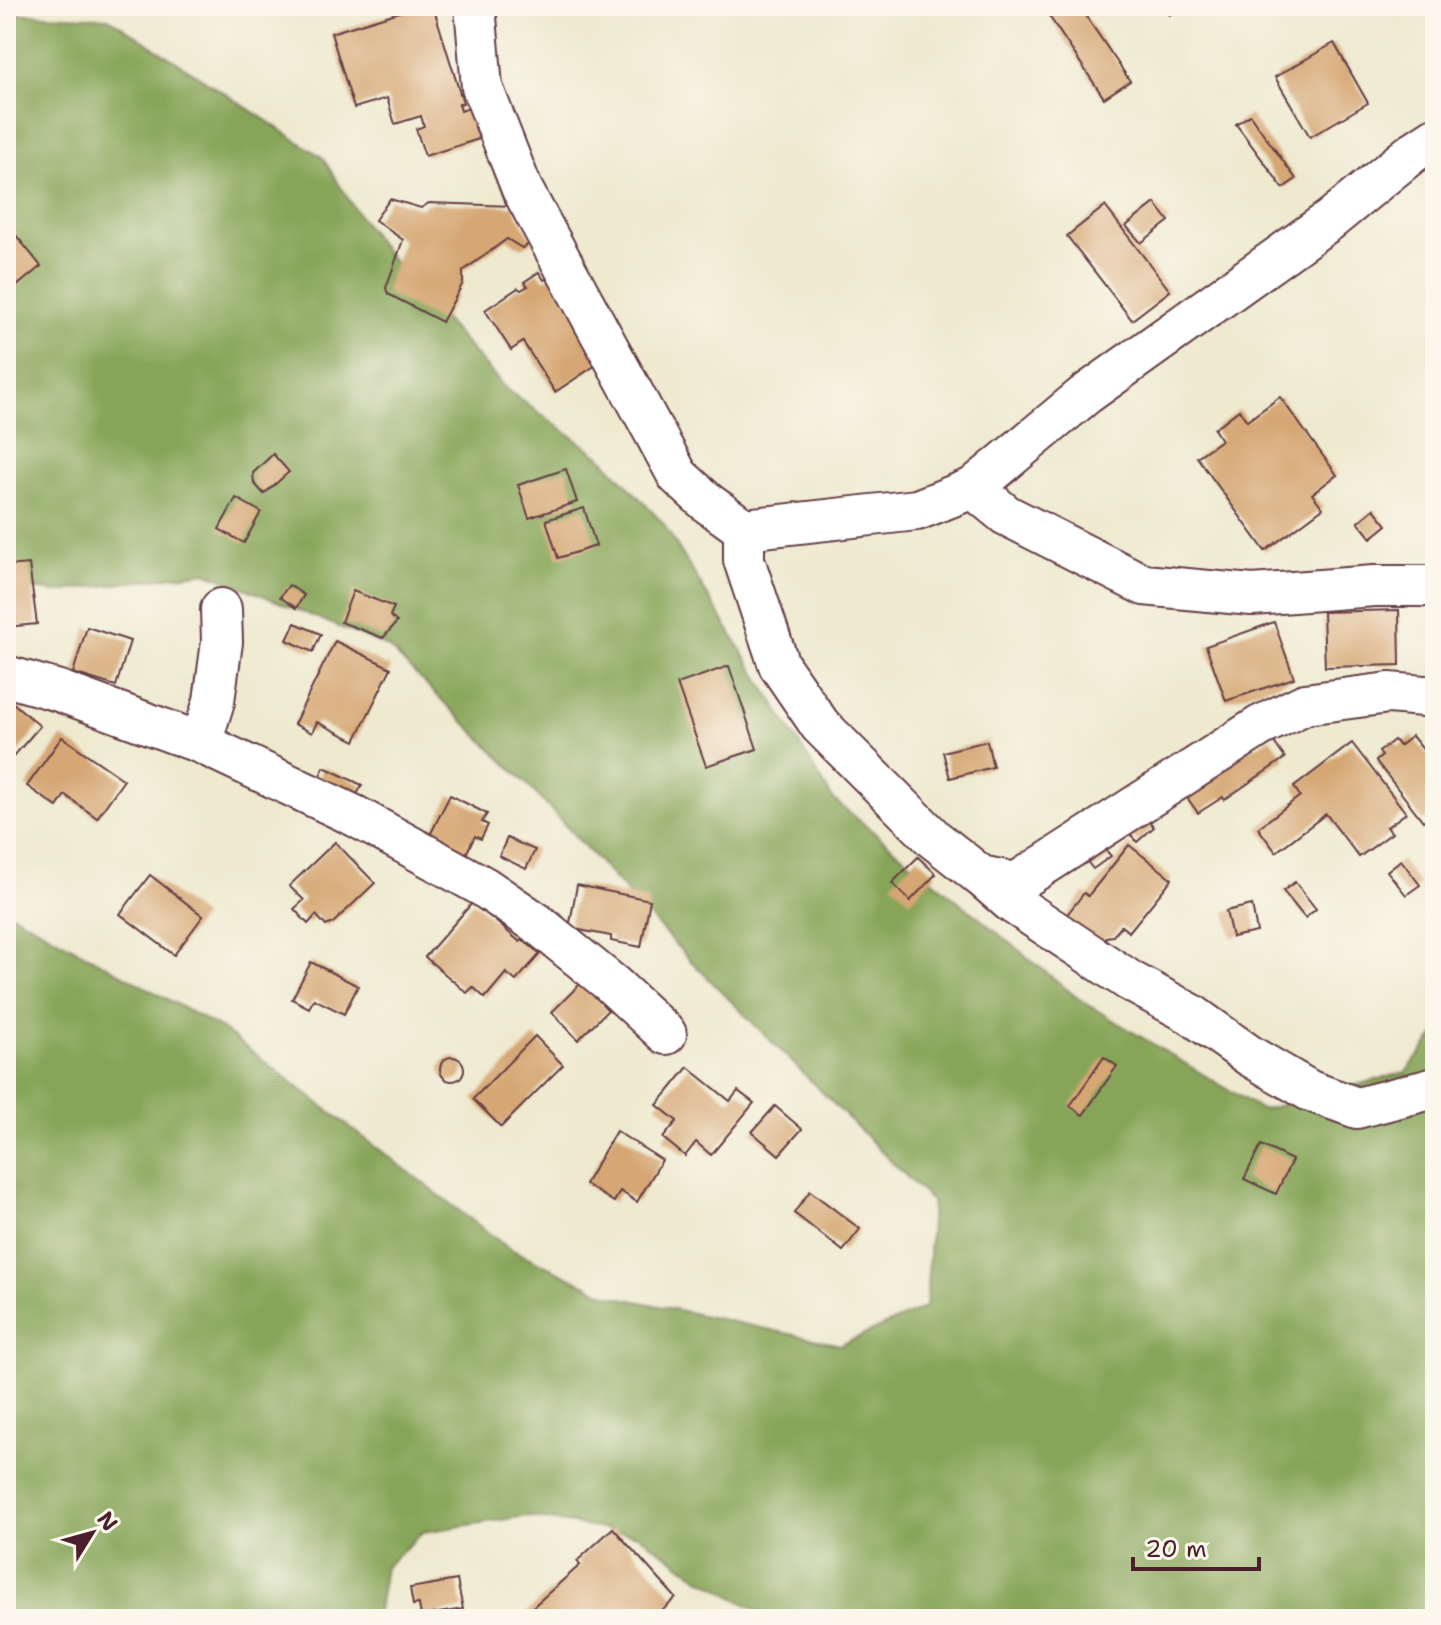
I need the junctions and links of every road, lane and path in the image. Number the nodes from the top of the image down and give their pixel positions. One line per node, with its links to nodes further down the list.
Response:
1 (475, 6): 4 (street)
2 (1435, 138): 3 (street)
3 (973, 488): 4 (street); 5 (street)
4 (744, 529): 10 (street)
5 (1435, 586)
6 (221, 609): 9 (street)
7 (6, 676): 9 (street)
8 (1435, 697): 10 (street)
9 (201, 743): 11 (street)
10 (1010, 892): 12 (street)
11 (666, 1034)
12 (1435, 1088)

